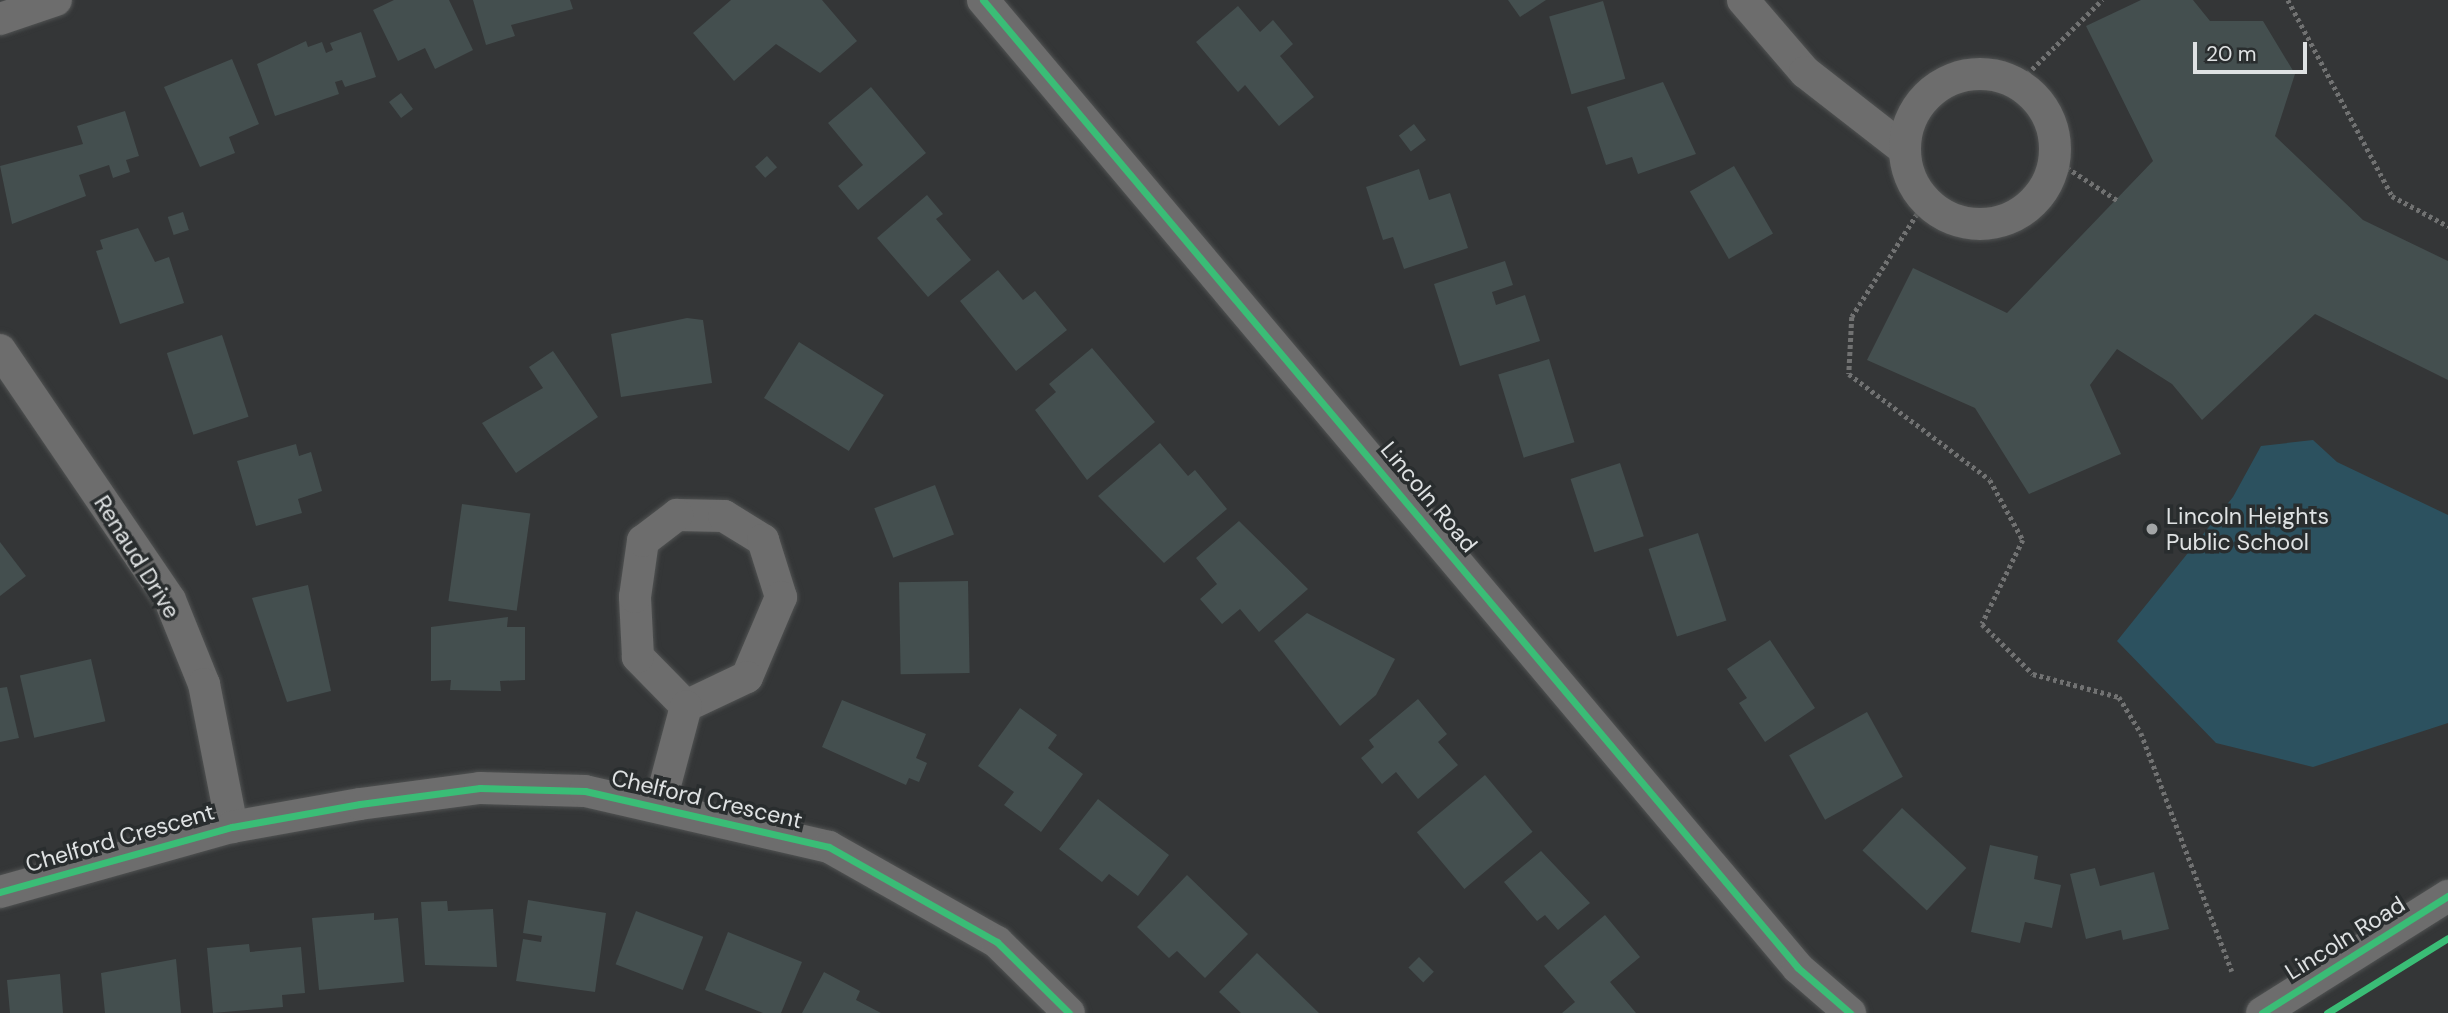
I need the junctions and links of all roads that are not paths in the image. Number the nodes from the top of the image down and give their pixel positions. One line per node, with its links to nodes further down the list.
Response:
1 (57, 0): 4 (street)
2 (983, 0): 13 (street, Lincoln Road)
3 (1743, 0): 5 (street)
4 (0, 19)
5 (1904, 149): 5 (street)
6 (0, 351): 9 (street, Renaud Drive)
7 (686, 706): 7 (street); 8 (street)
8 (660, 804): 9 (street, Chelford Crescent); 12 (street, Chelford Crescent)
9 (232, 827): 10 (street, Chelford Crescent)
10 (0, 892)
11 (2448, 896): 14 (street, Lincoln Road)
12 (1069, 1013)
13 (1850, 1013)
14 (2262, 1013)

